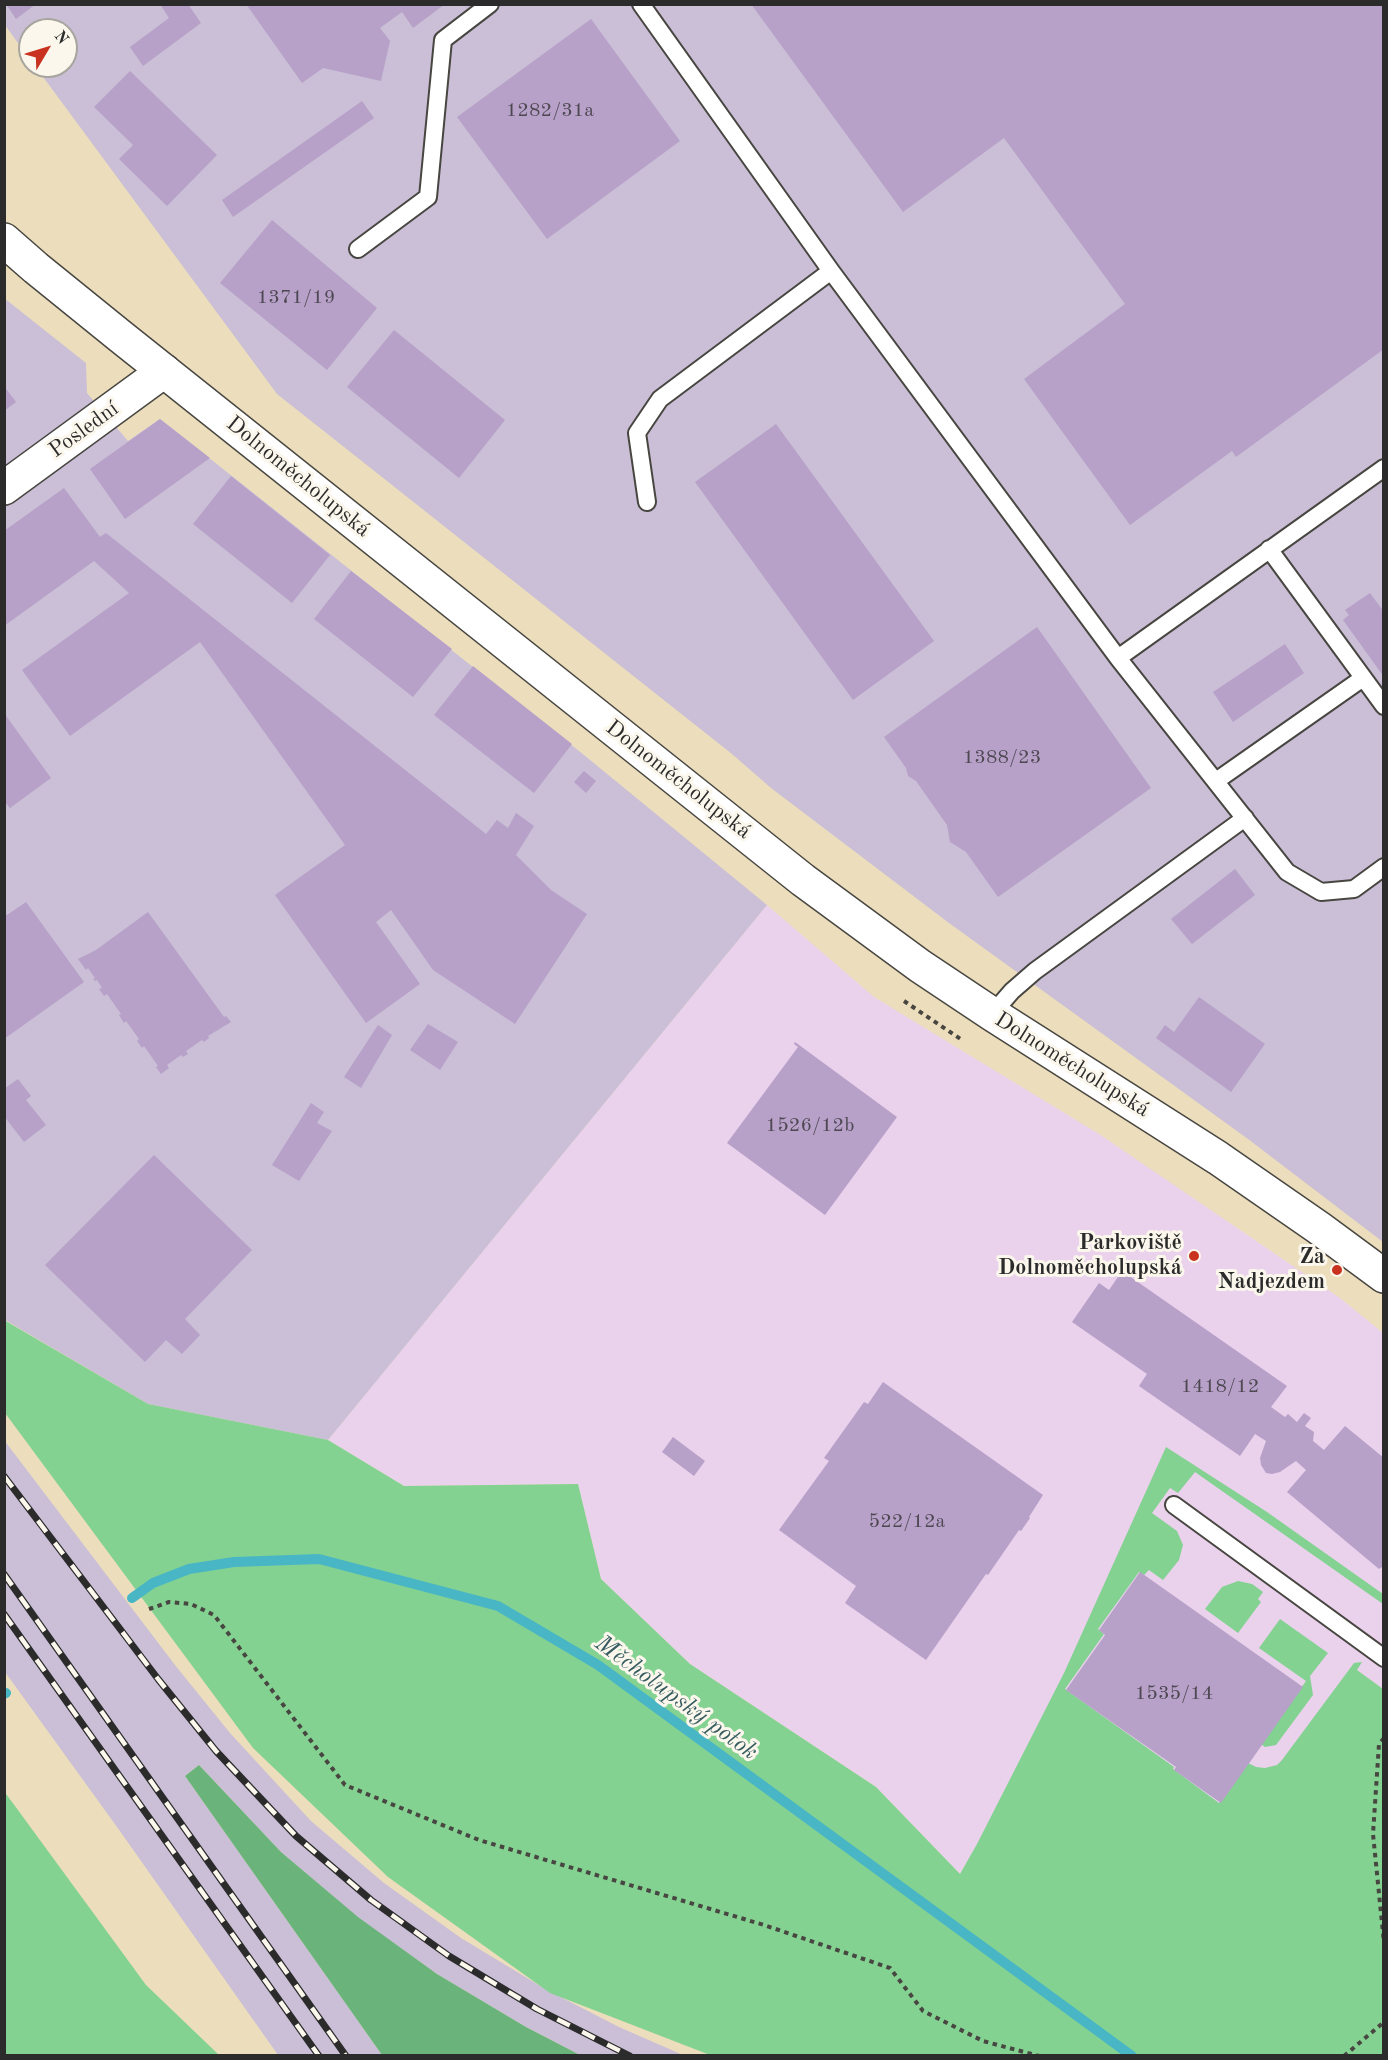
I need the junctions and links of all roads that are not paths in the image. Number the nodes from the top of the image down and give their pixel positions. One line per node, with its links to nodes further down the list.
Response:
1 (490, 4): 4 (lane)
2 (641, 4): 5 (lane)
3 (4, 240): 6 (street, Dolnoměcholupská)
4 (358, 249)
5 (831, 271): 9 (lane); 11 (lane)
6 (164, 371): 8 (street, Poslední); 17 (street, Dolnoměcholupská)
7 (1383, 468): 10 (lane)
8 (4, 489)
9 (647, 502)
10 (1269, 549): 11 (lane); 12 (lane)
11 (1118, 658): 14 (lane)
12 (1363, 678): 13 (lane); 14 (lane)
13 (1383, 706)
14 (1216, 781): 15 (lane)
15 (1245, 818): 16 (lane); 17 (lane)
16 (1383, 867)
17 (992, 1014): 18 (street, Dolnoměcholupská)
18 (1383, 1276)
19 (1174, 1505): 20 (lane)
20 (1383, 1658)

